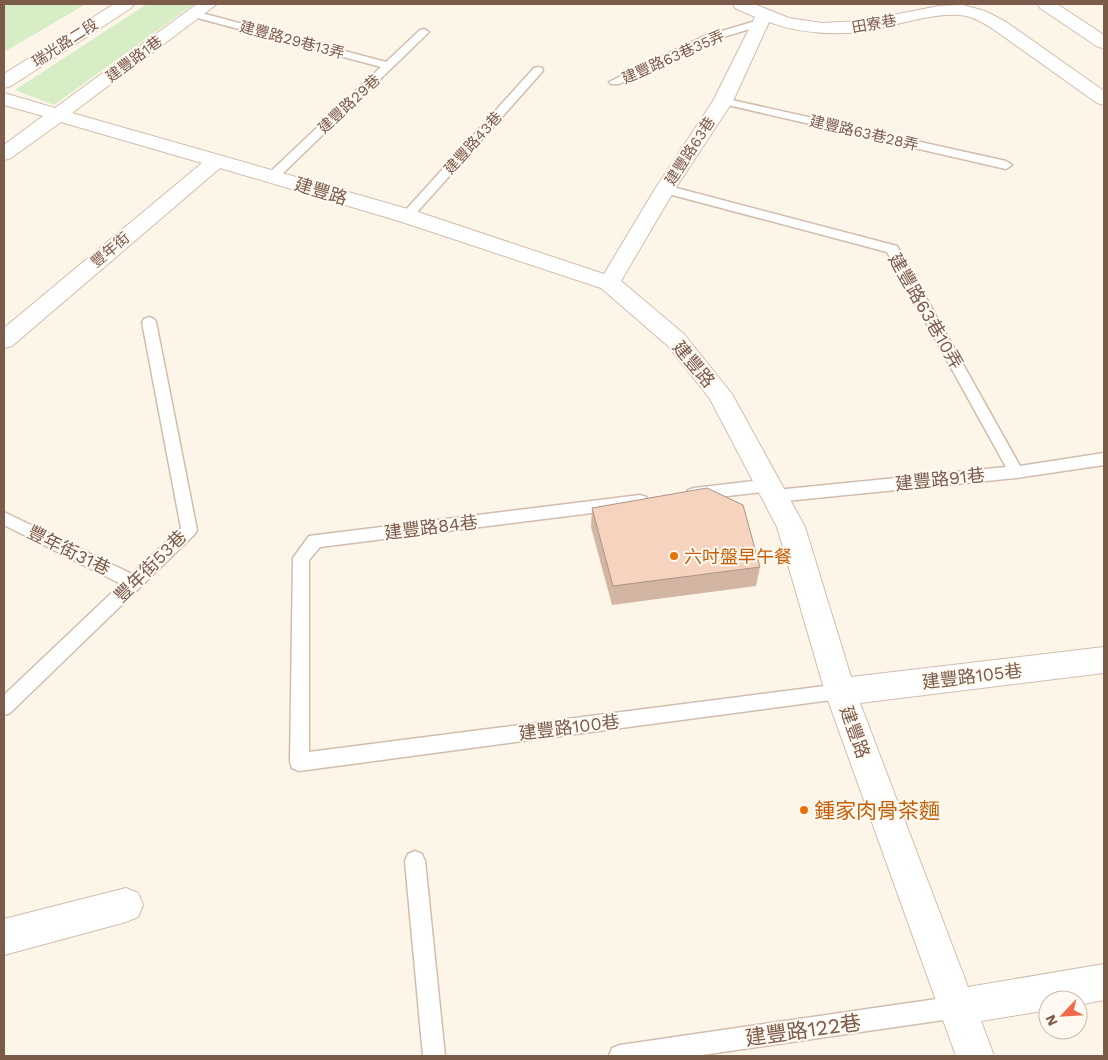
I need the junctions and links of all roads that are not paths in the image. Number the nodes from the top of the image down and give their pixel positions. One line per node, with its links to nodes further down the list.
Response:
1 (126, 4): 10 (street, 瑞光路二段)
2 (741, 4): 5 (street, 田寮巷)
3 (1046, 4): 7 (street)
4 (201, 9): 8 (lane, 建豐路29巷13弄); 15 (street, 建豐路1巷)
5 (762, 20): 11 (lane, 建豐路63巷35弄); 13 (street, 田寮巷); 14 (street, 建豐路63巷)
6 (424, 32): 8 (lane, 建豐路29巷)
7 (1104, 43)
8 (389, 66): 19 (lane, 建豐路29巷)
9 (538, 70): 21 (lane, 建豐路43巷)
10 (4, 82)
11 (615, 82)
12 (4, 99): 15 (street, 建豐路)
13 (1104, 99)
14 (723, 101): 18 (lane, 建豐路63巷28弄); 20 (street, 建豐路63巷)
15 (60, 114): 16 (street, 建豐路1巷); 17 (street, 建豐路)
16 (4, 154)
17 (216, 161): 19 (street, 建豐路); 24 (street, 豐年街)
18 (1006, 165)
19 (272, 176): 21 (street, 建豐路)
20 (665, 190): 22 (street, 建豐路63巷); 26 (lane, 建豐路63巷10弄)
21 (407, 216): 22 (street, 建豐路)
22 (609, 283): 27 (street, 建豐路)
23 (149, 322): 31 (lane, 豐年街53巷)
24 (4, 340)
25 (1104, 459): 26 (lane, 建豐路91巷)
26 (1016, 472): 27 (lane, 建豐路91巷)
27 (773, 490): 28 (lane); 33 (street, 建豐路)
28 (681, 496)
29 (652, 500): 35 (lane, 建豐路84巷)
30 (4, 518): 31 (lane, 豐年街31巷)
31 (134, 582): 34 (lane, 豐年街53巷)
32 (1104, 660): 33 (street, 建豐路105巷)
33 (840, 692): 35 (lane, 建豐路100巷); 40 (street, 建豐路)
34 (4, 707)
35 (299, 762)
36 (415, 861): 41 (lane)
37 (126, 905): 38 (street)
38 (4, 936)
39 (1104, 982): 40 (street)
40 (957, 1007): 42 (lane, 建豐路122巷); 43 (street, 建豐路)
41 (434, 1056)
42 (620, 1056)
43 (975, 1056)

